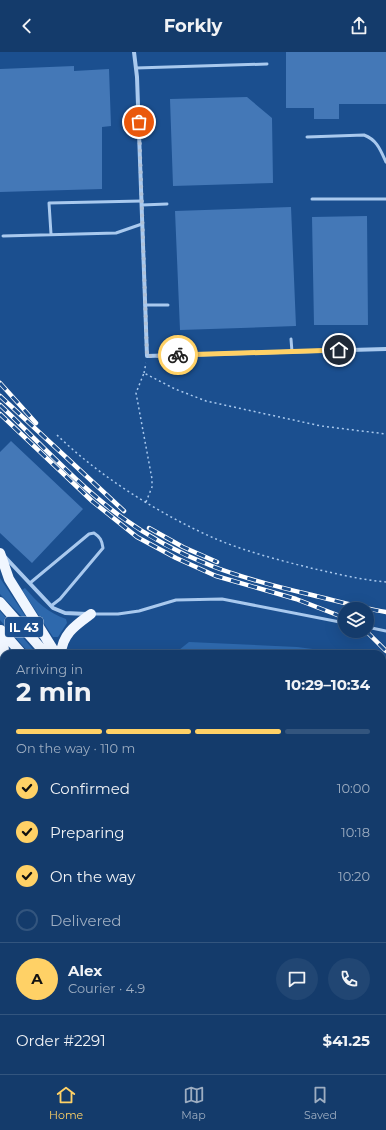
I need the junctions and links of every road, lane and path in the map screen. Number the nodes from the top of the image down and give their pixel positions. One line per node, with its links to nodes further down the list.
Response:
1 (134, 52): 3 (street)
2 (267, 64): 3 (lane)
3 (136, 68): 8 (street)
4 (307, 137): 5 (lane)
5 (386, 162)
6 (312, 199): 7 (lane)
7 (386, 199)
8 (142, 203): 9 (lane); 10 (street); 11 (lane)
9 (167, 204)
10 (142, 224): 11 (lane); 13 (street)
11 (50, 234): 12 (lane)
12 (3, 236)
13 (145, 305): 14 (lane); 18 (street)
14 (168, 305)
15 (291, 339): 17 (lane)
16 (386, 349): 17 (street)
17 (292, 352): 18 (street)
18 (147, 356): 19 (path)
19 (144, 373): 20 (path); 22 (path)
20 (386, 434)
21 (57, 436): 22 (path)
22 (146, 502): 24 (path)
23 (0, 553): 25 (street); 36 (main road)
24 (386, 582)
25 (30, 583): 27 (street); 27 (lane)
26 (0, 602): 35 (main road, IL 43)
27 (51, 606): 28 (street)
28 (91, 614): 29 (lane); 37 (main road)
29 (338, 622)
30 (374, 628): 32 (lane)
31 (1, 629): 33 (main road); 34 (main road, IL 43)
32 (386, 631)
33 (4, 650)
34 (19, 650)
35 (42, 650)
36 (53, 650)
37 (62, 650)

